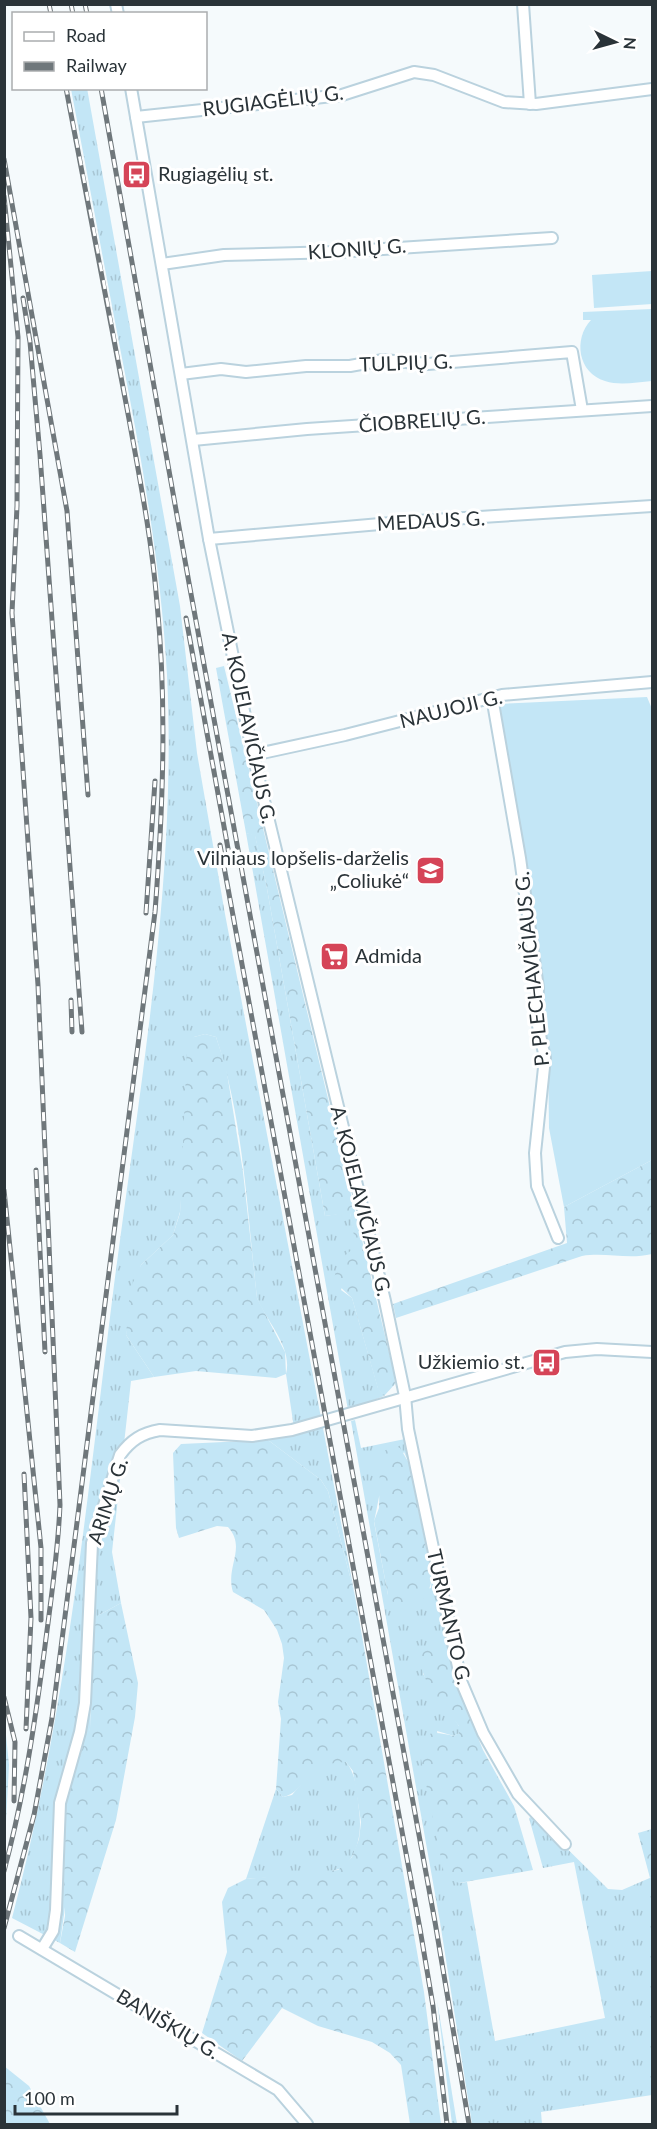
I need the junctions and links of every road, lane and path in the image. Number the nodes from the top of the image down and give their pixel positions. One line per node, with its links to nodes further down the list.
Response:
1 (523, 4): 4 (street)
2 (652, 89): 4 (street, RUGIAGĖLIŲ G.)
3 (131, 90): 5 (street, A. KOJELAVIČIAUS G.)
4 (530, 104): 5 (street, RUGIAGĖLIŲ G.)
5 (136, 117): 7 (street, A. KOJELAVIČIAUS G.)
6 (552, 238): 7 (street, KLONIŲ G.)
7 (162, 264): 8 (street, A. KOJELAVIČIAUS G.)
8 (181, 374): 10 (street, TULPIŲ G.); 11 (street, A. KOJELAVIČIAUS G.)
9 (652, 406): 10 (street, ČIOBRELIŲ G.)
10 (582, 410): 11 (street, ČIOBRELIŲ G.)
11 (193, 440): 13 (street, A. KOJELAVIČIAUS G.)
12 (652, 506): 13 (street, MEDAUS G.)
13 (209, 539): 16 (street, A. KOJELAVIČIAUS G.)
14 (652, 682): 15 (street, NAUJOJI G.)
15 (492, 697): 16 (street, NAUJOJI G.); 17 (street, P. PLECHAVIČIAUS G.)
16 (254, 755): 19 (street, A. KOJELAVIČIAUS G.)
17 (558, 1238)
18 (652, 1352): 19 (street, ARIMŲ G.)
19 (405, 1396): 20 (street, TURMANTO G.); 22 (street, ARIMŲ G.)
20 (565, 1844)
21 (19, 1936): 22 (street, BANIŠKIŲ G.)
22 (42, 1949): 23 (street, BANIŠKIŲ G.)
23 (307, 2124)

